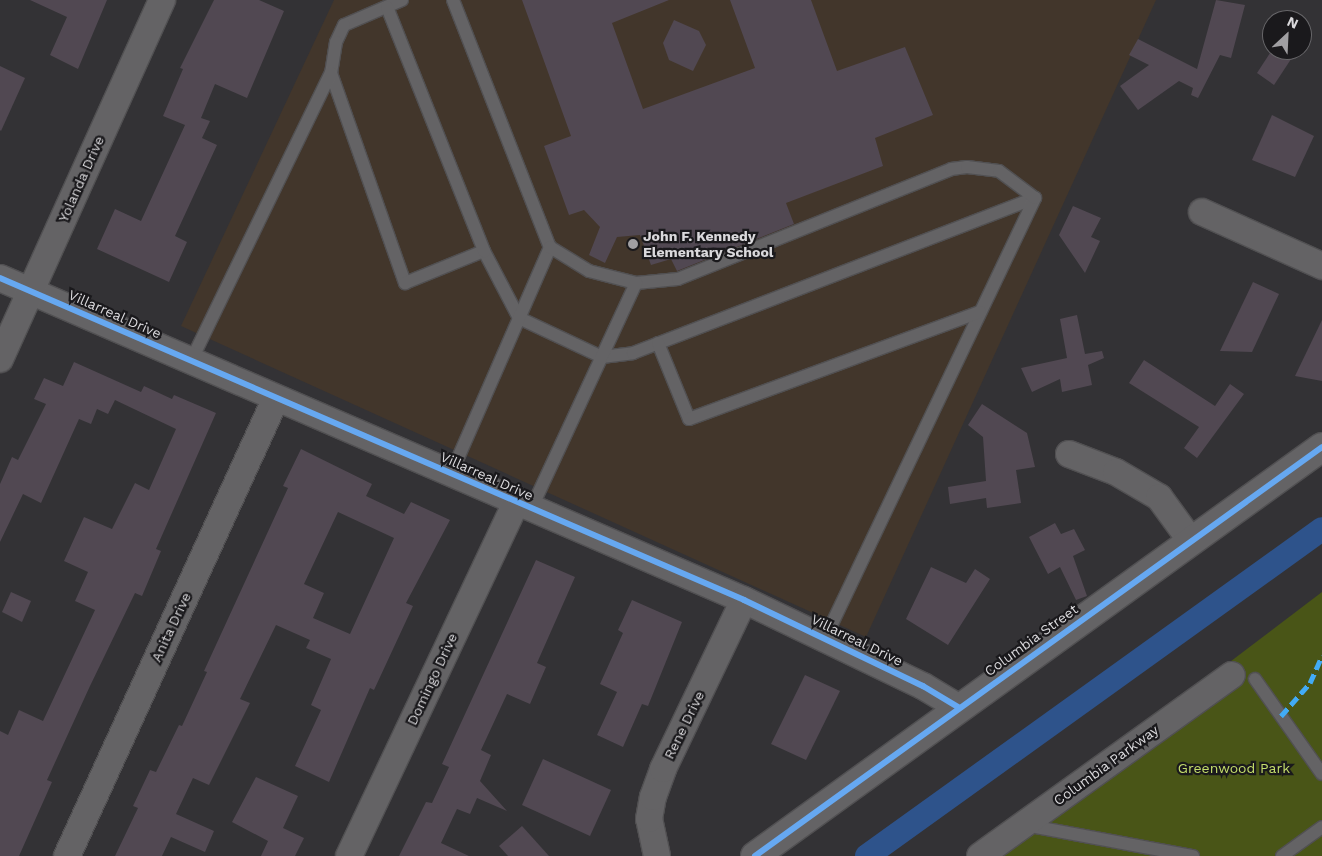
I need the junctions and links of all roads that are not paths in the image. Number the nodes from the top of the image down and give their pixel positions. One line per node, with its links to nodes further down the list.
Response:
1 (162, 0): 13 (street, Yolanda Drive)
2 (402, 0): 4 (lane)
3 (453, 0): 8 (lane)
4 (387, 6): 5 (lane); 9 (lane)
5 (331, 74): 9 (lane); 19 (lane)
6 (1035, 198): 12 (lane); 14 (lane); 16 (lane)
7 (1202, 212): 10 (street)
8 (550, 247): 12 (lane); 15 (lane)
9 (484, 251): 15 (lane)
10 (1322, 266)
11 (0, 278): 13 (street, Villarreal Drive)
12 (636, 283): 17 (lane)
13 (31, 291): 18 (street, Yolanda Drive); 19 (street, Villarreal Drive)
14 (980, 312): 16 (lane); 27 (lane)
15 (519, 318): 17 (lane); 23 (lane)
16 (658, 343): 17 (lane)
17 (602, 356): 24 (lane)
18 (0, 358)
19 (191, 361): 20 (street, Villarreal Drive)
20 (276, 398): 23 (street, Villarreal Drive); 33 (street, Anita Drive)
21 (1322, 447): 25 (street, Columbia Street)
22 (1069, 454): 25 (street)
23 (451, 474): 24 (street, Villarreal Drive)
24 (524, 506): 26 (street, Villarreal Drive); 34 (street, Domingo Drive)
25 (1191, 541): 29 (street, Columbia Street)
26 (744, 600): 27 (street, Villarreal Drive); 35 (street, Rene Drive)
27 (825, 639): 29 (street, Villarreal Drive)
28 (1243, 677): 30 (lane); 31 (street, Columbia Parkway)
29 (958, 707): 36 (street, Columbia Street)
30 (1322, 774)
31 (1023, 825): 37 (street, Columbia Parkway); 38 (lane)
32 (1322, 827): 39 (lane)
33 (67, 856)
34 (349, 856)
35 (657, 856)
36 (756, 856)
37 (980, 856)
38 (1193, 856)
39 (1282, 856)

